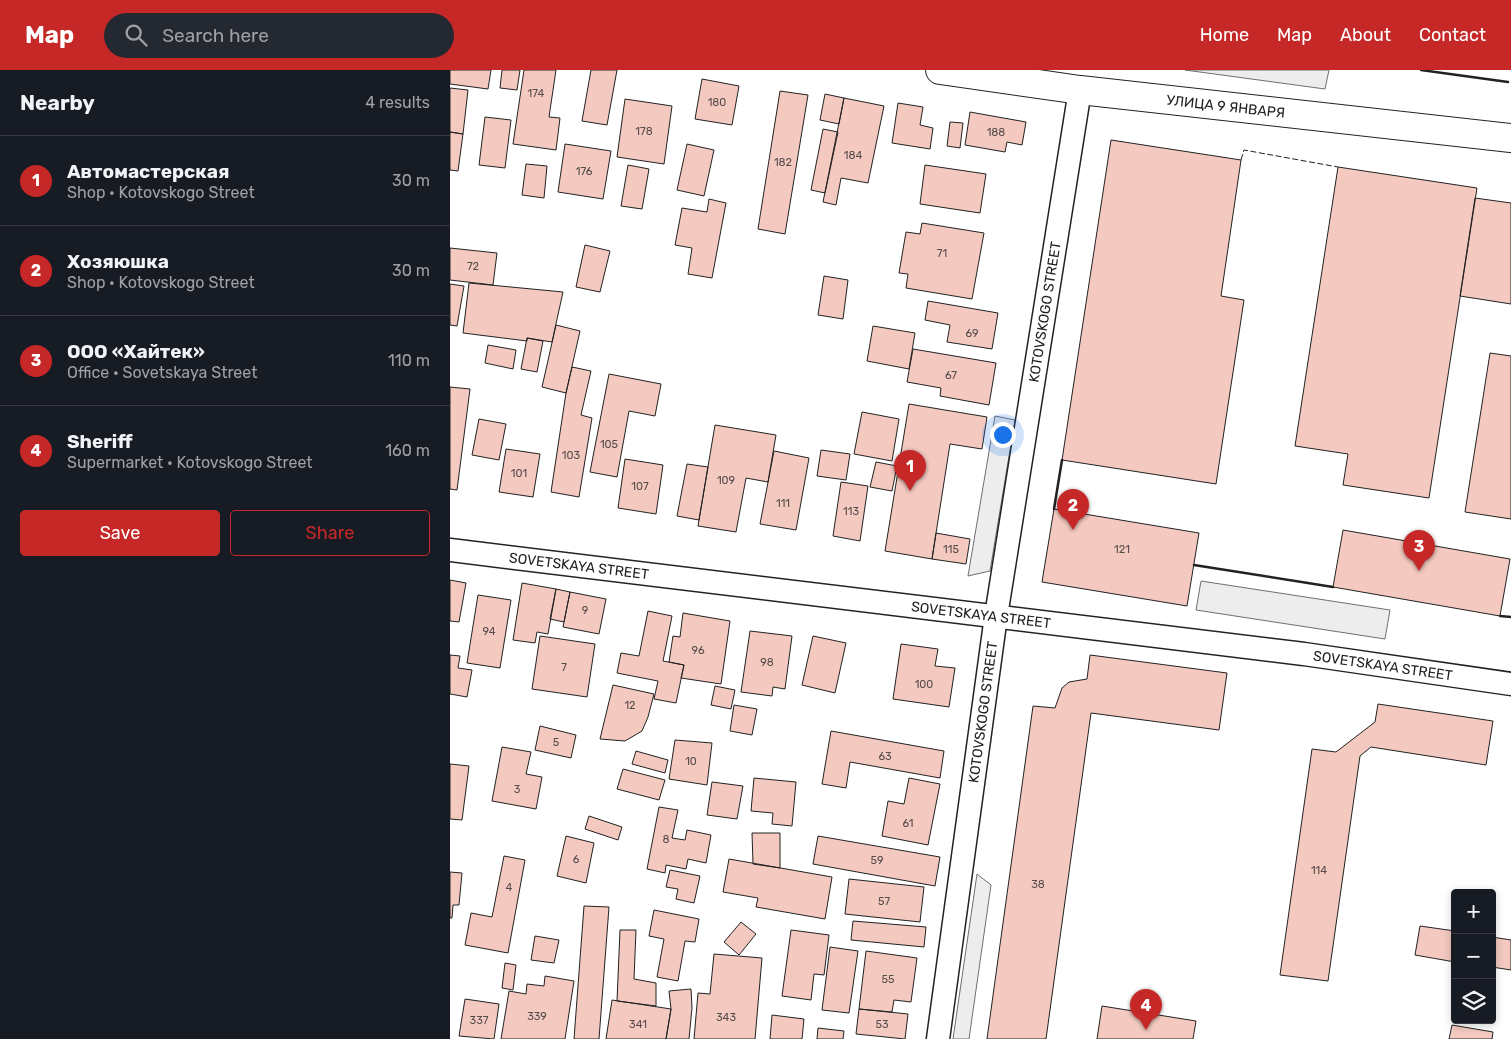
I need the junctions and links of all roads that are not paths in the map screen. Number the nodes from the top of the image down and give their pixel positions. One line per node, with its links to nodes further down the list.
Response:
1 (940, 70): 2 (street, УЛИЦА 9 ЯНВАРЯ)
2 (1080, 90): 3 (street, УЛИЦА 9 ЯНВАРЯ); 5 (street, KOTOVSKOGO STREET)
3 (1511, 138)
4 (450, 550): 5 (street, SOVETSKAYA STREET)
5 (996, 616): 6 (street, SOVETSKAYA STREET); 7 (street, KOTOVSKOGO STREET)
6 (1511, 684)
7 (938, 1039)

